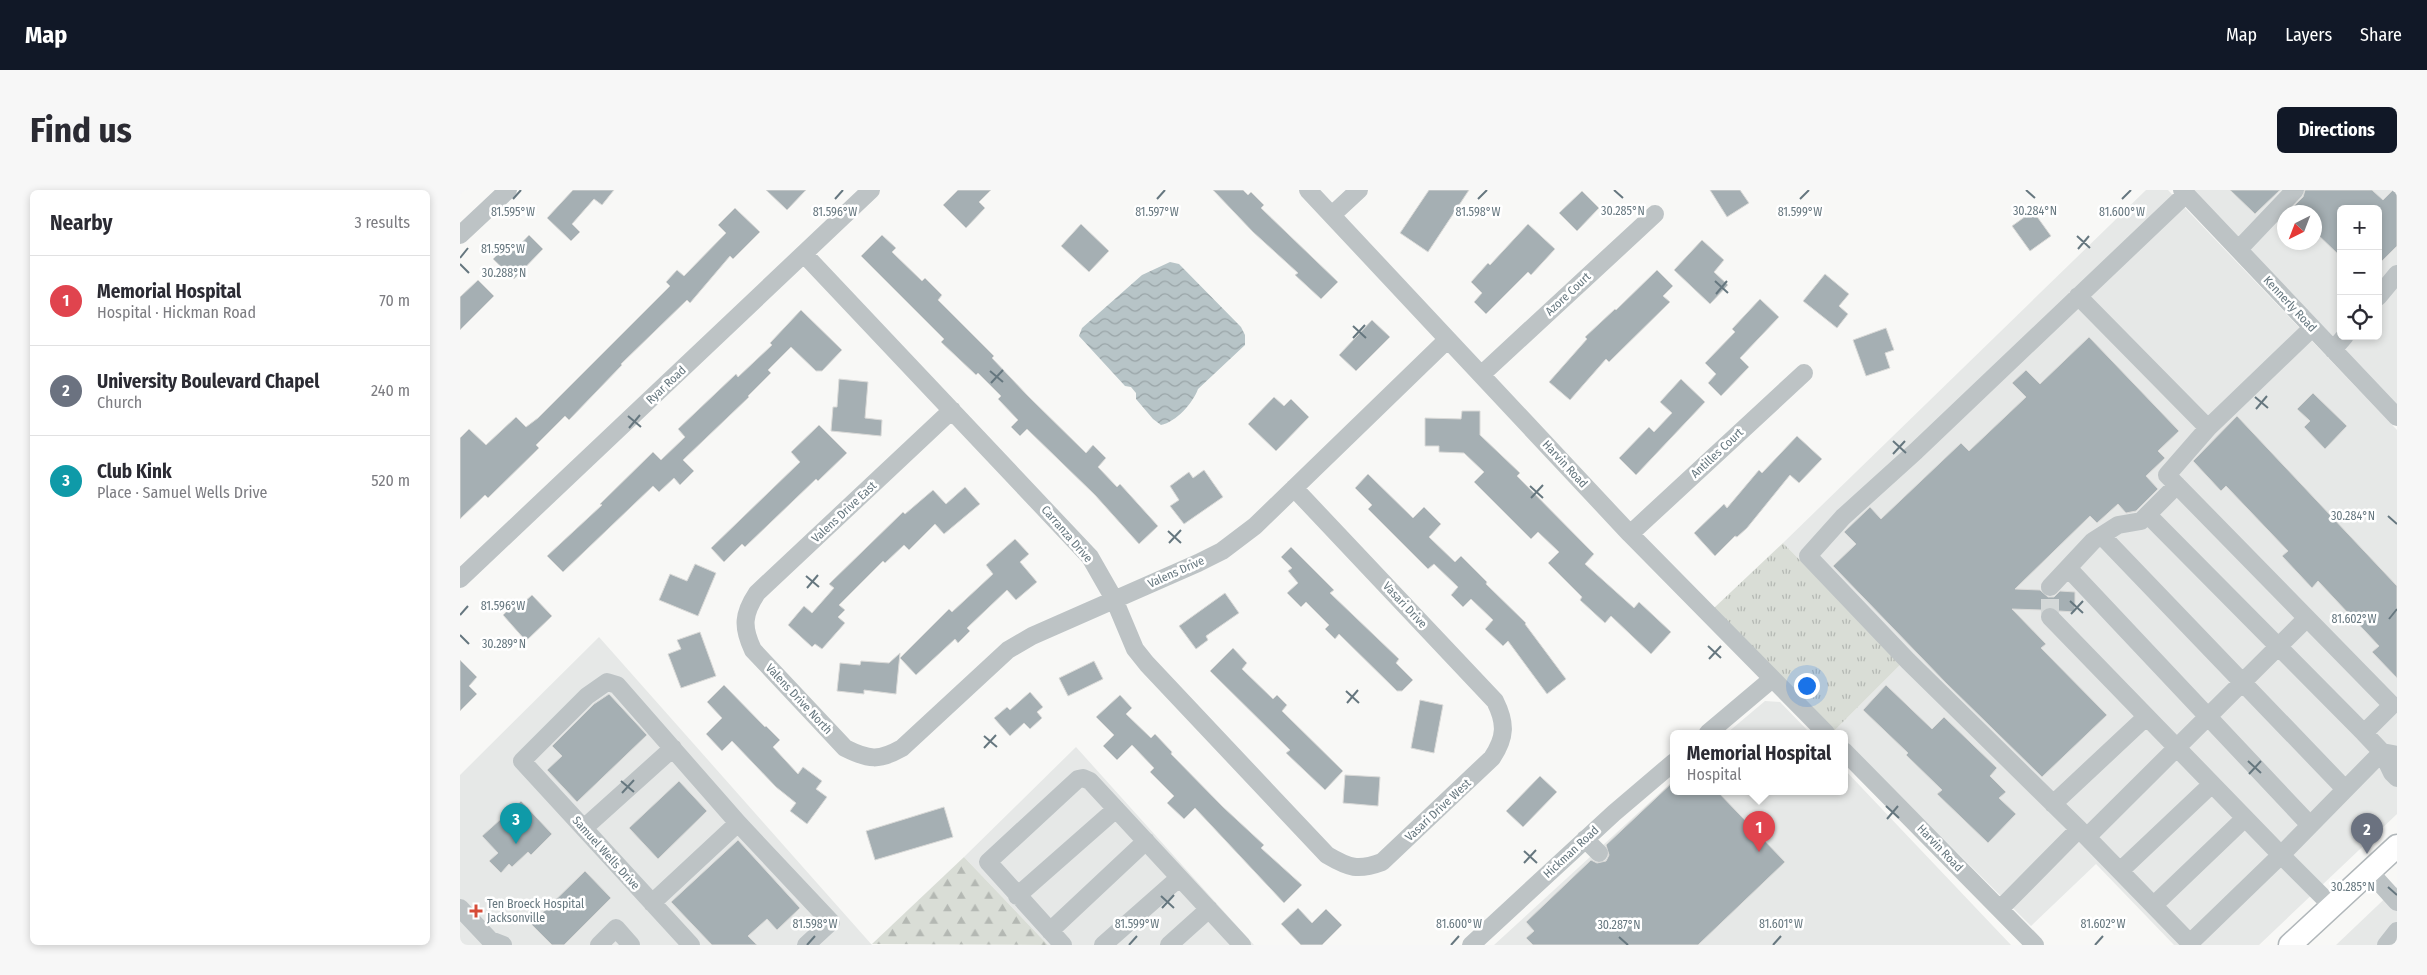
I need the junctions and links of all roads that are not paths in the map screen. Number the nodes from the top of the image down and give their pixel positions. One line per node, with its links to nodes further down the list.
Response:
1 (508, 190): 9 (street)
2 (872, 190): 11 (street, Ryar Road)
3 (1308, 190): 8 (street, Harvin Road)
4 (1359, 190): 8 (street)
5 (2295, 190): 10 (street)
6 (2184, 192): 10 (street, Kennerly Road); 14 (street)
7 (1655, 214): 20 (street, Azore Court)
8 (1332, 215): 16 (street, Harvin Road)
9 (460, 235)
10 (2239, 249): 15 (street, Kennerly Road)
11 (804, 254): 22 (street, Carranza Drive); 30 (street, Ryar Road)
12 (2397, 274): 13 (street)
13 (2380, 295)
14 (2078, 296): 23 (street); 54 (street)
15 (2312, 328): 18 (street, Kennerly Road); 23 (street)
16 (1447, 340): 20 (street, Harvin Road); 25 (street, Valens Drive)
17 (2341, 340): 18 (street)
18 (2333, 350): 21 (street, Kennerly Road)
19 (1804, 373): 27 (street, Antilles Court)
20 (1481, 375): 27 (street, Harvin Road)
21 (2394, 407)
22 (952, 410): 32 (street, Carranza Drive); 35 (street, Valens Drive East)
23 (2208, 428): 24 (street)
24 (2177, 485): 26 (street); 34 (street)
25 (1294, 488): 32 (street, Valens Drive); 41 (street, Vasari Drive)
26 (2148, 515): 28 (street); 36 (street)
27 (1630, 534): 37 (street, Harvin Road)
28 (2102, 536): 29 (street); 38 (street)
29 (2068, 568): 31 (street); 40 (street)
30 (460, 579)
31 (2050, 587)
32 (1114, 599): 49 (street, Valens Drive); 66 (street, Carranza Drive)
33 (2050, 617): 39 (street)
34 (2307, 618): 36 (street); 44 (street)
35 (746, 619): 49 (street, Valens Drive North)
36 (2278, 647): 38 (street); 44 (street)
37 (1772, 679): 42 (street); 43 (street, Harvin Road)
38 (2242, 683): 40 (street); 53 (street)
39 (2146, 717): 46 (street); 54 (street)
40 (2208, 717): 46 (street); 58 (street)
41 (1504, 729): 66 (street, Vasari Drive West)
42 (1712, 730)
43 (1823, 730)
44 (2364, 733): 47 (street)
45 (673, 748): 57 (street); 59 (street); 59 (street, Samuel Wells Drive)
46 (2177, 748): 52 (street); 60 (street)
47 (2390, 753): 51 (street); 53 (street)
48 (1848, 755): 77 (street, Harvin Road)
49 (874, 758)
50 (1670, 765): 61 (street, Hickman Road)
51 (2397, 778)
52 (2212, 784): 56 (street); 67 (street)
53 (2346, 789): 58 (street)
54 (2053, 804): 60 (street)
55 (1116, 809): 62 (street); 70 (street); 70 (street)
56 (2245, 818): 65 (street); 73 (street)
57 (738, 823): 72 (street); 86 (street)
58 (2310, 825): 65 (street)
59 (584, 828): 72 (street, Samuel Wells Drive)
60 (2083, 833): 67 (street); 77 (street)
61 (1585, 839): 64 (street); 90 (street, Hickman Road)
62 (1146, 841): 69 (street); 78 (street)
63 (2397, 846): 68 (main road)
64 (1599, 853)
65 (2281, 855): 74 (street); 81 (street)
66 (1353, 868)
67 (2120, 871): 73 (street)
68 (2369, 871): 71 (street); 74 (main road)
69 (1179, 878): 76 (street); 88 (street)
70 (1017, 896): 78 (street)
71 (2397, 902)
72 (652, 903): 85 (street, Samuel Wells Drive)
73 (2154, 906): 81 (street)
74 (2332, 906): 92 (main road)
75 (460, 908): 82 (street)
76 (1209, 909): 80 (street); 89 (street)
77 (2000, 909): 91 (street, Harvin Road)
78 (1050, 931): 87 (street)
79 (2397, 932): 93 (street)
80 (1237, 944)
81 (2191, 944)
82 (504, 945)
83 (599, 945): 84 (street)
84 (631, 945)
85 (691, 945)
86 (806, 945)
87 (1063, 945)
88 (1104, 945)
89 (1169, 945)
90 (1471, 945)
91 (2035, 945)
92 (2290, 945)
93 (2386, 945)

